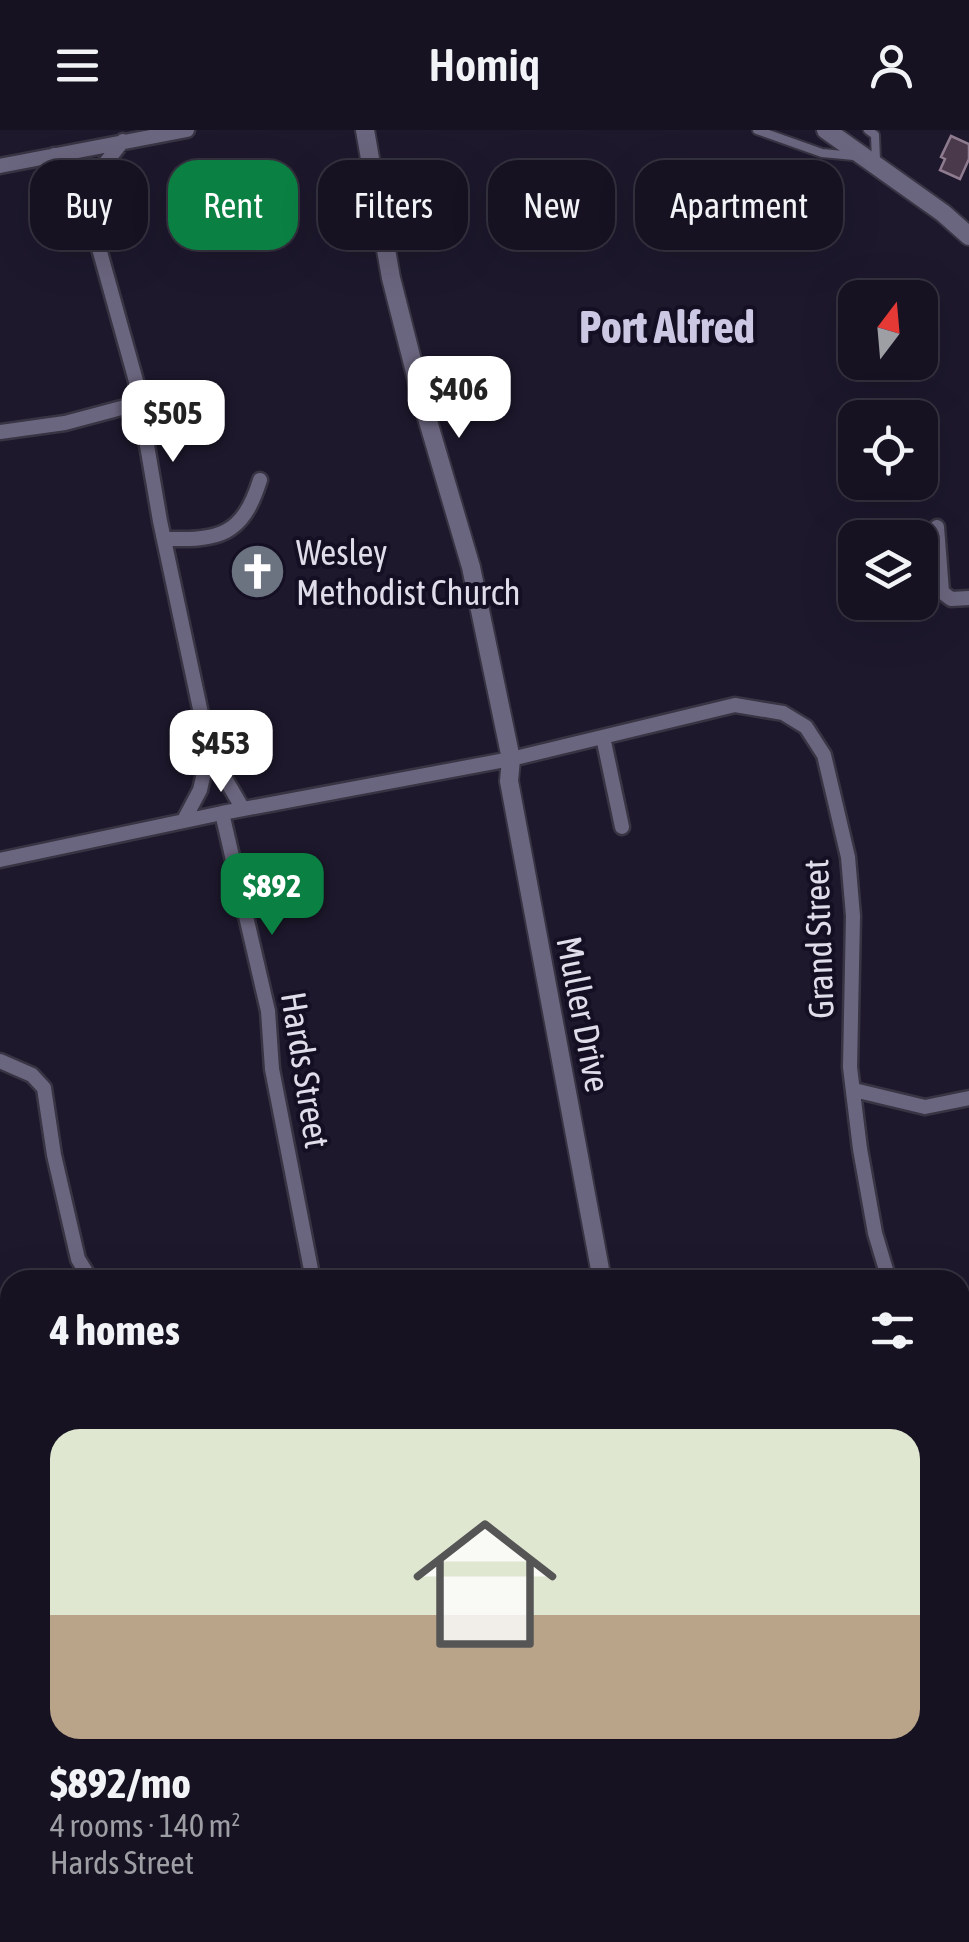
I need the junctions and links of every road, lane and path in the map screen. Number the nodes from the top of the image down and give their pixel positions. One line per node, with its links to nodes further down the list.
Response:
1 (186, 130): 6 (street)
2 (365, 130): 22 (street, Muller Drive)
3 (757, 130): 10 (lane)
4 (826, 130): 10 (street)
5 (868, 130): 10 (lane)
6 (123, 140): 7 (street); 9 (street)
7 (54, 155): 8 (street); 11 (street)
8 (58, 160)
9 (107, 160)
10 (870, 161): 12 (street)
11 (0, 166)
12 (969, 236)
13 (99, 250): 14 (street)
14 (140, 403): 15 (street); 17 (street)
15 (0, 432)
16 (260, 480): 17 (street)
17 (164, 539): 21 (street)
18 (938, 548): 19 (street)
19 (969, 598)
20 (602, 737): 22 (street, Grand Street); 26 (street); 29 (street, Grand Street)
21 (208, 751): 23 (street); 25 (street)
22 (511, 759): 23 (street, Grand Street); 33 (street, Muller Drive)
23 (242, 810): 24 (street, Grand Street)
24 (222, 813): 25 (street, Grand Street); 32 (street, Hards Street)
25 (184, 820): 27 (street, Grand Street)
26 (622, 827)
27 (0, 860)
28 (0, 1061): 31 (street)
29 (854, 1090): 30 (street); 34 (street, Grand Street)
30 (969, 1098)
31 (85, 1270)
32 (310, 1270)
33 (600, 1270)
34 (887, 1270)

